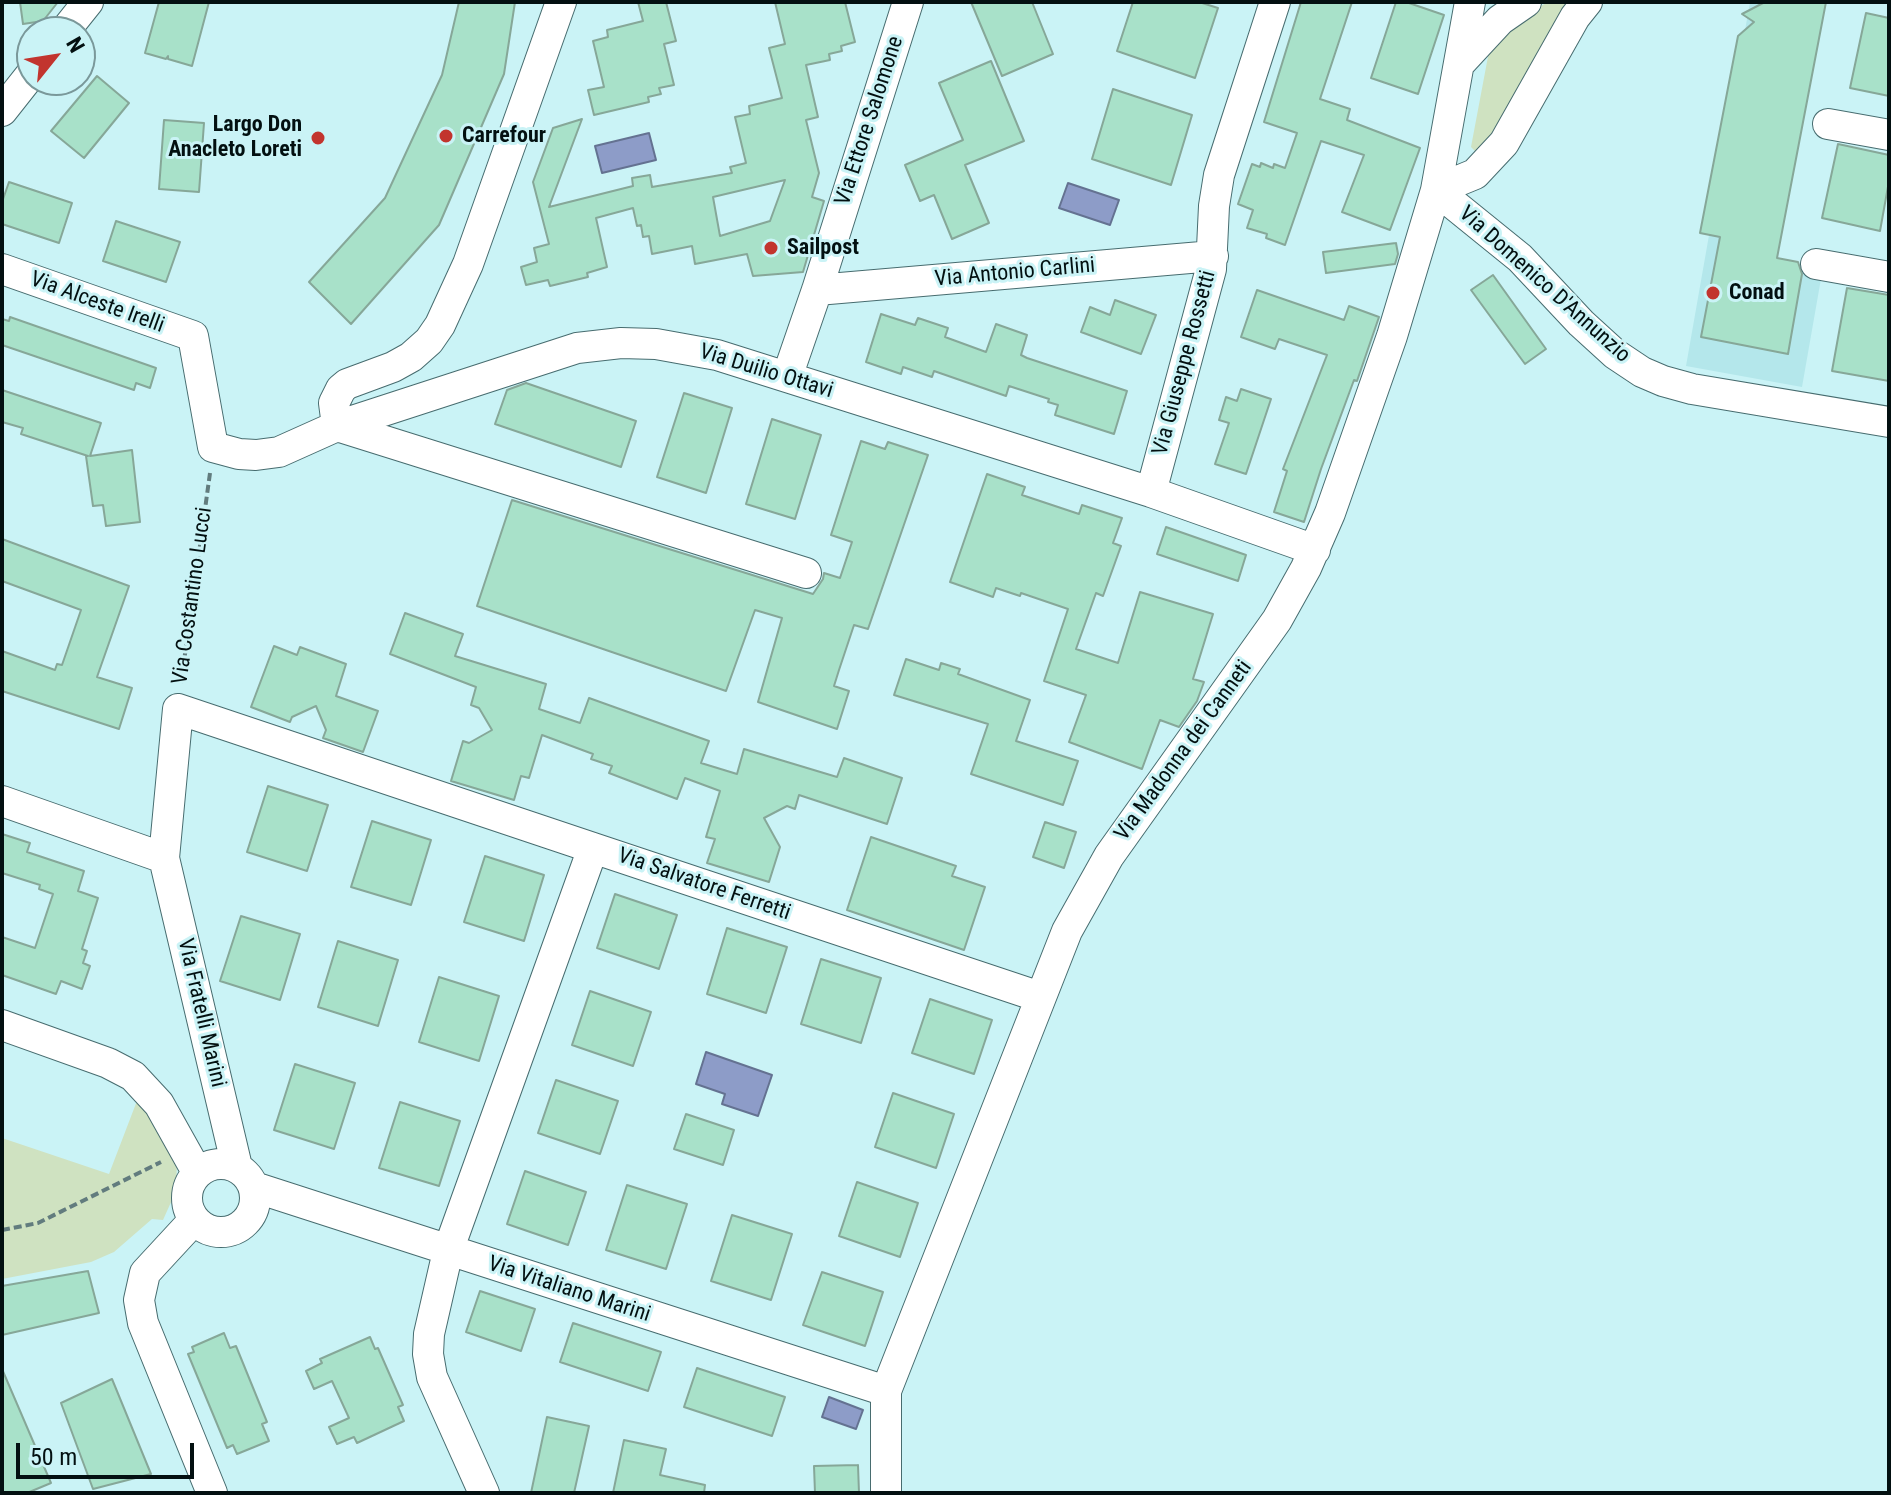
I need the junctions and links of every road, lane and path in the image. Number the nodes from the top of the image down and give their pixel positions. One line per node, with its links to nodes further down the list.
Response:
1 (561, 2): 20 (street)
2 (908, 2): 17 (street, Via Ettore Salomone)
3 (1275, 2): 13 (street, Via Giuseppe Rossetti)
4 (1470, 2): 7 (street, Via Madonna dei Canneti)
5 (1526, 2): 7 (street)
6 (1587, 2): 12 (street)
7 (1461, 62): 12 (street, Via Madonna dei Canneti)
8 (16, 93): 9 (street)
9 (2, 111)
10 (1828, 124): 11 (street)
11 (1889, 135)
12 (1436, 190): 19 (street, Via Domenico D'Annunzio); 23 (street, Via Madonna dei Canneti)
13 (1213, 256): 17 (street, Via Antonio Carlini); 22 (street, Via Giuseppe Rossetti)
14 (1816, 264): 16 (street)
15 (2, 269): 21 (street, Via Alceste Irelli)
16 (1889, 277)
17 (817, 290): 18 (street, Via Ettore Salomone)
18 (787, 377): 20 (street, Via Duilio Ottavi); 22 (street, Via Duilio Ottavi)
19 (1889, 422)
20 (337, 426): 21 (street, Via Duilio Ottavi); 24 (street)
21 (213, 447): 25 (path, Via Costantino Lucci)
22 (1151, 492): 23 (street, Via Duilio Ottavi)
23 (1315, 550): 29 (street, Via Madonna dei Canneti)
24 (806, 573)
25 (178, 709): 27 (street); 28 (street, Via Costantino Lucci)
26 (2, 801): 28 (street)
27 (593, 848): 29 (street, Via Salvatore Ferretti); 35 (street, Via Salvatore Ferretti)
28 (164, 858): 32 (street, Via Fratelli Marini)
29 (1040, 997): 36 (street, Via Madonna dei Canneti)
30 (2, 1025): 31 (street)
31 (191, 1160): 32 (street); 33 (street); 34 (path)
32 (245, 1177): 33 (street); 35 (street, Via Vitaliano Marini)
33 (194, 1220): 37 (street)
34 (2, 1230)
35 (448, 1251): 36 (street, Via Vitaliano Marini); 38 (street, Via Salvatore Ferretti)
36 (886, 1391): 39 (street, Via Madonna dei Canneti)
37 (212, 1493)
38 (484, 1493)
39 (886, 1493)

